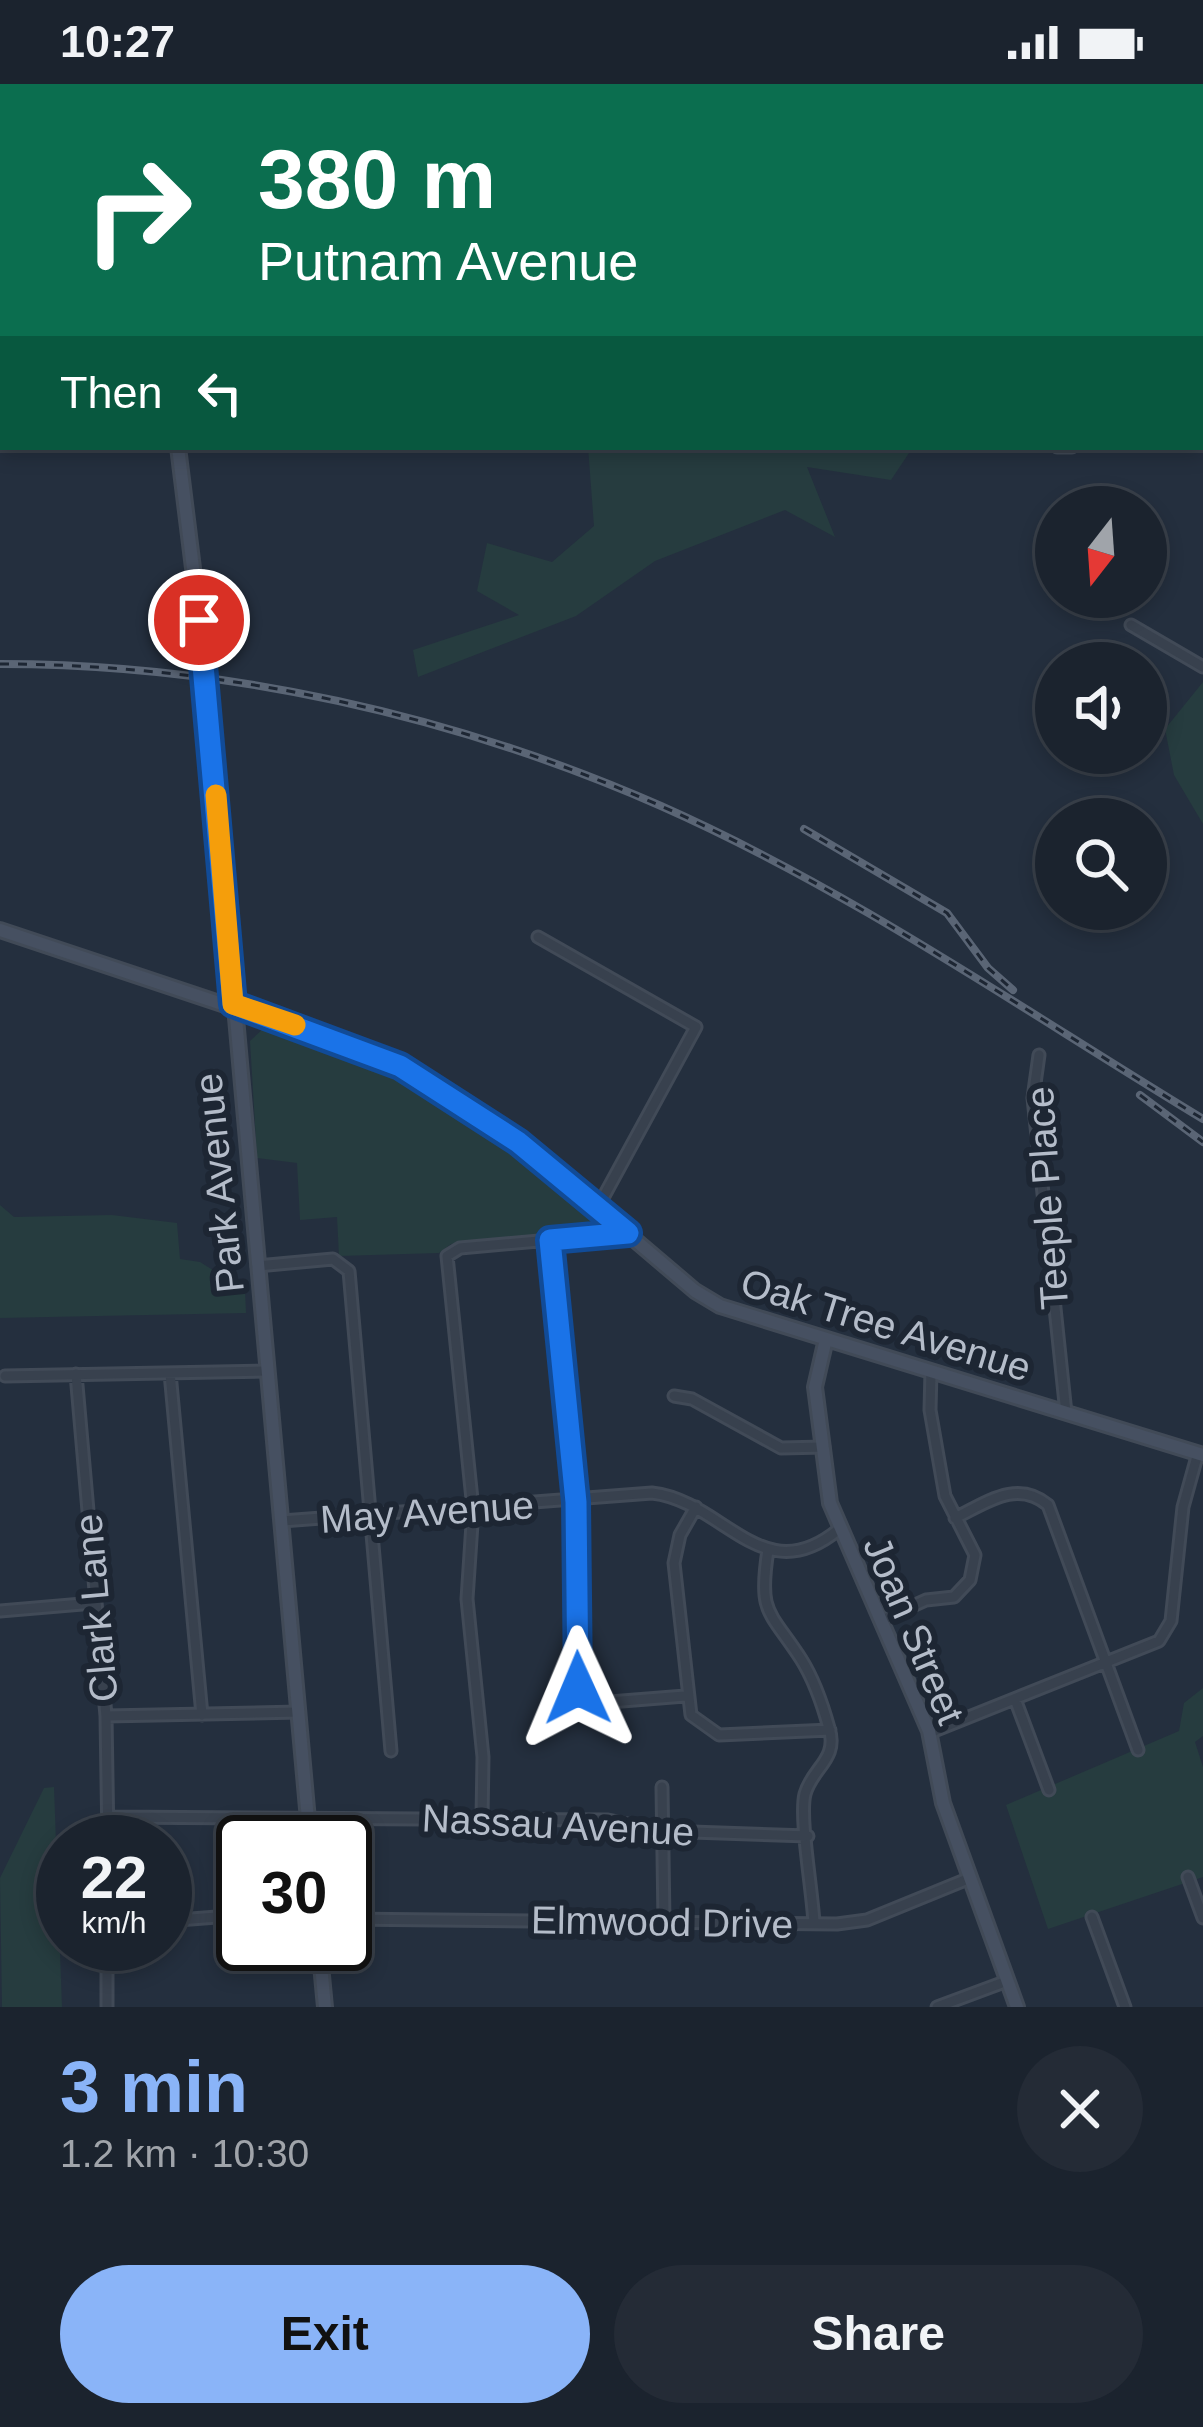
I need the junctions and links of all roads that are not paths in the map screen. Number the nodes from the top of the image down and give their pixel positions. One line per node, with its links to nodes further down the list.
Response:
1 (178, 450): 6 (street, Park Avenue, bridge)
2 (1131, 625): 3 (street)
3 (1203, 667)
4 (0, 929): 6 (street, Oak Tree Avenue)
5 (538, 938): 8 (street)
6 (233, 1004): 8 (street, Oak Tree Avenue); 11 (street, Park Avenue)
7 (1039, 1055): 19 (street, Teeple Place)
8 (598, 1207): 9 (street, Oak Tree Avenue)
9 (628, 1233): 10 (street); 12 (street, Oak Tree Avenue)
10 (550, 1240): 22 (street); 24 (street)
11 (257, 1266): 13 (street, Park Avenue); 25 (street)
12 (826, 1339): 14 (street, Oak Tree Avenue); 20 (street, Joan Street)
13 (267, 1370): 15 (street); 27 (street, Park Avenue)
14 (931, 1371): 19 (street, Oak Tree Avenue); 26 (street)
15 (170, 1373): 16 (street); 37 (street)
16 (76, 1374): 17 (street); 30 (street, Clark Lane)
17 (5, 1376)
18 (674, 1396): 20 (street)
19 (1066, 1412): 21 (street, Oak Tree Avenue)
20 (824, 1447): 28 (street, Joan Street)
21 (1201, 1454): 33 (street)
22 (576, 1502): 23 (street, May Avenue); 24 (street, May Avenue); 34 (street)
23 (696, 1507): 29 (street, May Avenue); 34 (street)
24 (473, 1509): 25 (street, May Avenue); 48 (street)
25 (373, 1515): 27 (street, May Avenue); 42 (street)
26 (955, 1519): 32 (street); 33 (street)
27 (282, 1520): 36 (street, Park Avenue)
28 (838, 1530): 29 (street); 32 (street, Joan Street)
29 (768, 1550): 39 (street)
30 (94, 1604): 31 (street); 38 (street, Clark Lane)
31 (0, 1612)
32 (884, 1619): 40 (street, Joan Street)
33 (1110, 1664): 35 (street); 41 (street)
34 (685, 1696): 39 (street)
35 (1015, 1699): 40 (street); 44 (street)
36 (299, 1712): 37 (street); 46 (street, Park Avenue)
37 (202, 1714): 38 (street)
38 (106, 1716): 45 (street, Clark Lane)
39 (830, 1730): 50 (street)
40 (929, 1733): 52 (street, Joan Street)
41 (1138, 1750)
42 (391, 1751)
43 (662, 1786): 49 (street)
44 (1049, 1790)
45 (108, 1815)
46 (308, 1815)
47 (372, 1817): 48 (street, Nassau Avenue)
48 (482, 1819): 49 (street, Nassau Avenue)
49 (663, 1832): 50 (street, Nassau Avenue); 56 (street)
50 (808, 1836): 57 (street)
51 (1188, 1877): 54 (street)
52 (970, 1878): 57 (street, Elmwood Drive); 60 (street, Joan Street)
53 (1092, 1917): 65 (street)
54 (1203, 1918)
55 (372, 1919): 56 (street, Elmwood Drive)
56 (664, 1922): 57 (street, Elmwood Drive)
57 (814, 1924)
58 (107, 1971): 61 (street)
59 (322, 1971): 62 (street)
60 (1007, 1981): 63 (street); 64 (street, Joan Street)
61 (106, 2007)
62 (325, 2007)
63 (937, 2007)
64 (1017, 2007)
65 (1125, 2007)

